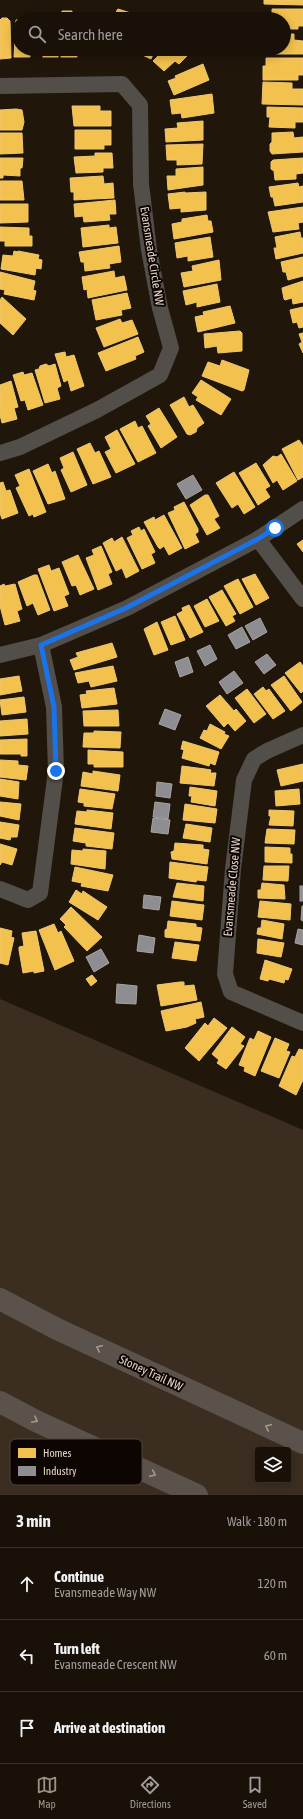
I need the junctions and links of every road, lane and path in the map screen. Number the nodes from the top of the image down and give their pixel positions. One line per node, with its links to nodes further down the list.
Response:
1 (0, 86): 2 (street, Evansmeade Circle NW)
2 (0, 453)
3 (303, 509): 4 (street)
4 (258, 539): 5 (street); 6 (street)
5 (303, 599)
6 (41, 645): 7 (street); 9 (street)
7 (0, 655)
8 (303, 735): 10 (street, Evansmeade Close NW)
9 (0, 889)
10 (303, 1023)
11 (0, 1299): 14 (highway, Stoney Trail NW, one-way to 11)
12 (0, 1402): 13 (highway, one-way to 13)
13 (75, 1439)
14 (303, 1443)
15 (142, 1470): 16 (highway, one-way to 16)
16 (197, 1495)

